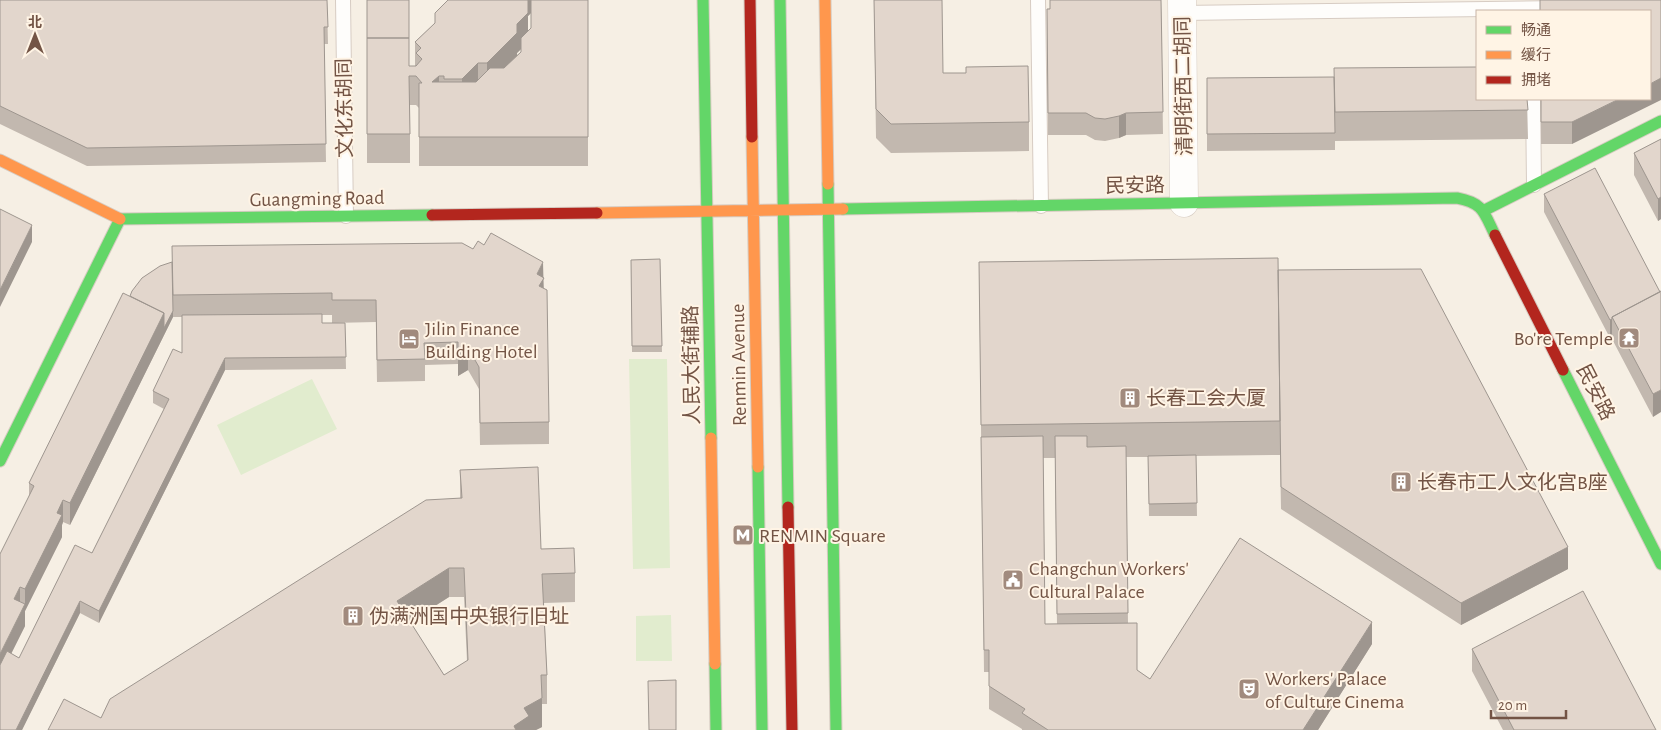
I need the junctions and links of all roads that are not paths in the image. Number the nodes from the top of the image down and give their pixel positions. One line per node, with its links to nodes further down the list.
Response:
1 (343, 0): 21 (lane, 文化东胡同)
2 (703, 0): 20 (main road, 人民大街辅路)
3 (750, 0): 18 (main road, Renmin Avenue)
4 (780, 0): 17 (main road)
5 (825, 0): 16 (main road)
6 (1038, 0): 15 (lane)
7 (1182, 6): 9 (lane); 14 (street, 清明街西二胡同)
8 (1576, 8): 9 (lane)
9 (1532, 10)
10 (1533, 100): 13 (lane)
11 (1661, 121): 13 (main road)
12 (0, 160): 22 (main road)
13 (1534, 185): 19 (main road)
14 (1184, 203): 15 (main road, 民安路); 19 (main road, 民安路)
15 (1041, 206): 16 (main road, 民安路)
16 (828, 209): 17 (main road, 民安路); 28 (main road)
17 (784, 210): 18 (main road, Guangming Road); 27 (main road)
18 (754, 211): 20 (main road, Guangming Road); 26 (main road, Renmin Avenue)
19 (1483, 211): 24 (main road, 民安路)
20 (707, 212): 21 (main road, Guangming Road); 25 (main road, 人民大街辅路)
21 (346, 216): 22 (main road, Guangming Road)
22 (120, 219): 23 (main road)
23 (0, 461)
24 (1661, 564)
25 (716, 730)
26 (762, 730)
27 (792, 730)
28 (836, 730)

